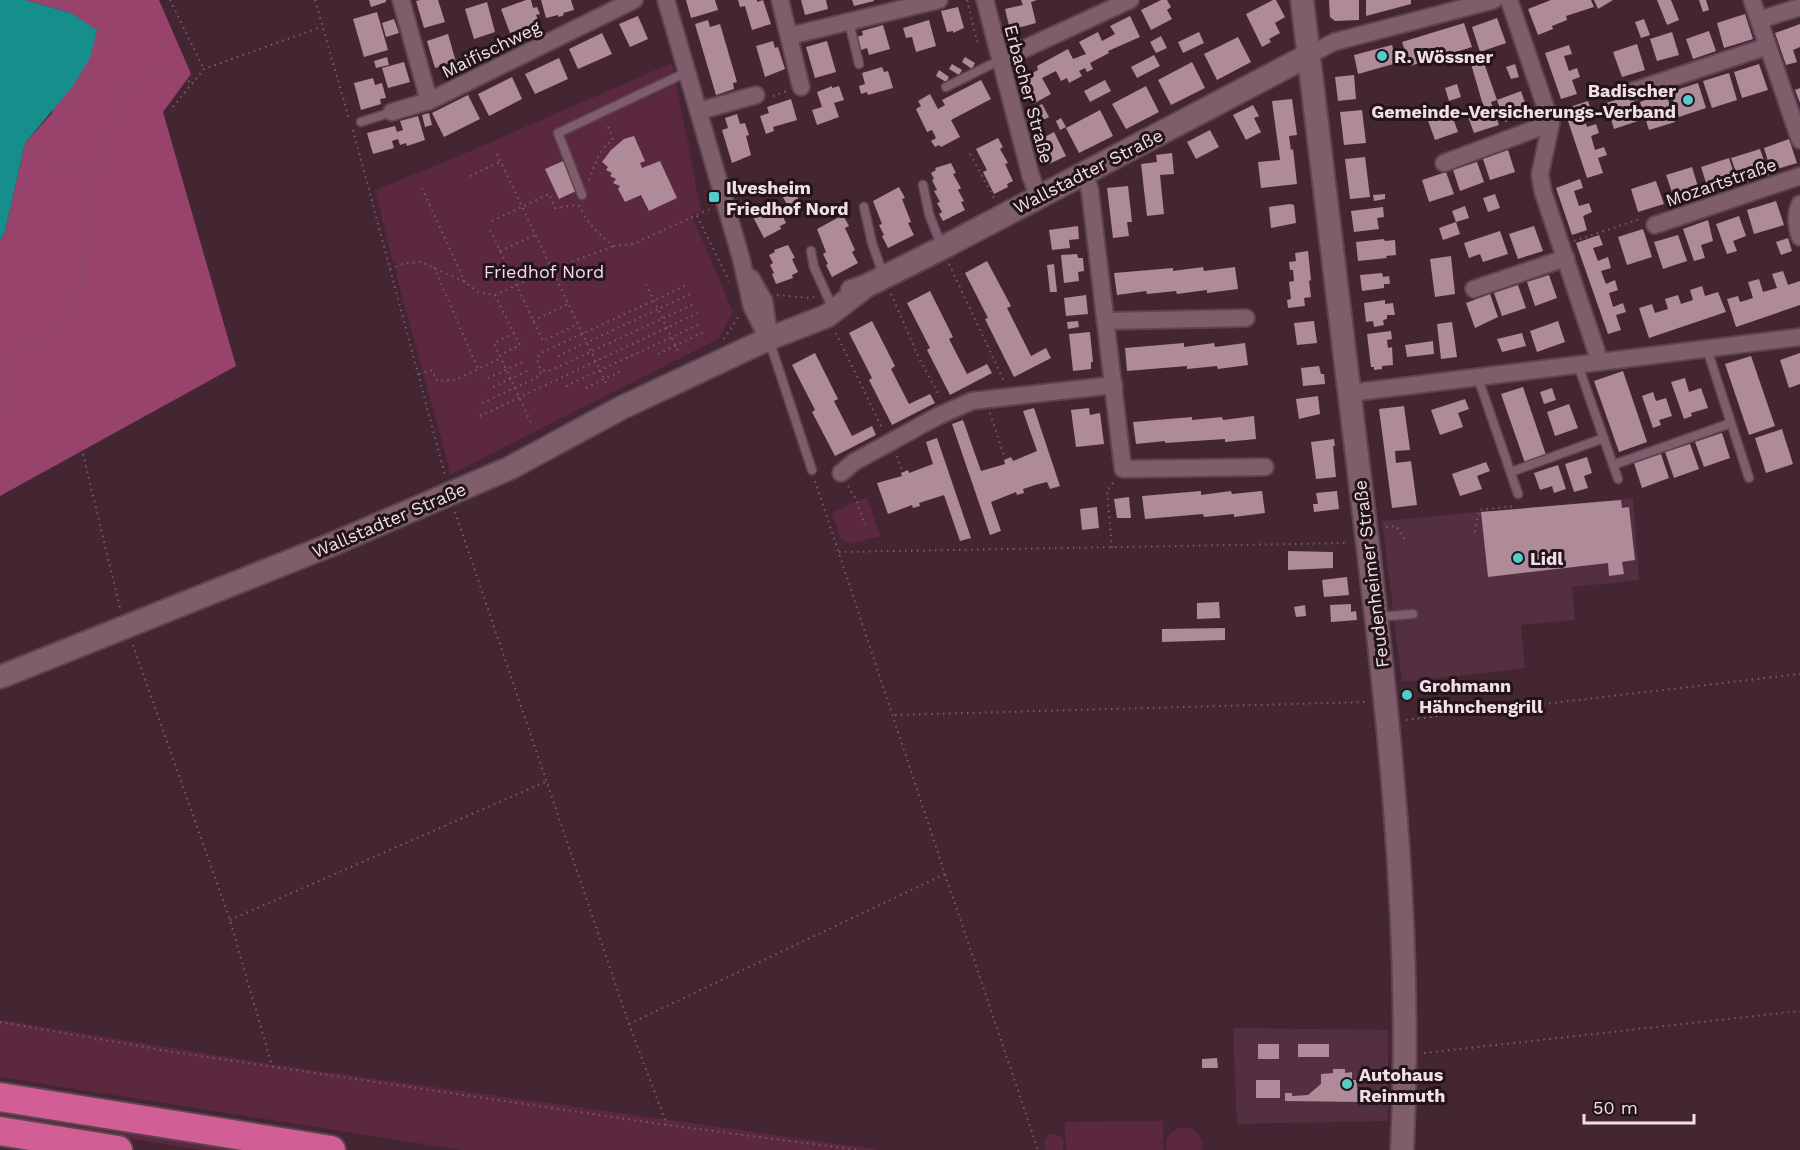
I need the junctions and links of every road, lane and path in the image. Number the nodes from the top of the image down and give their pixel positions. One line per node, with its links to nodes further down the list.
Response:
1 (170, 0): 23 (path)
2 (315, 0): 17 (path)
3 (401, 0): 30 (street, Maifischweg)
4 (634, 0): 30 (street, Maifischweg)
5 (666, 0): 24 (street)
6 (780, 0): 18 (street)
7 (939, 0): 16 (street)
8 (985, 0): 21 (street, Erbacher Straße)
9 (1130, 0): 21 (street)
10 (1302, 0): 20 (main road, Feudenheimer Straße)
11 (1494, 0): 20 (street)
12 (1509, 0): 36 (street)
13 (1752, 0): 15 (street)
14 (1800, 7): 15 (street)
15 (1759, 20): 19 (street)
16 (849, 22): 18 (street); 22 (lane)
17 (322, 26): 23 (path); 69 (path)
18 (789, 36): 26 (street)
19 (1768, 46): 28 (street); 37 (street)
20 (1309, 55): 43 (main road, Wallstadter Straße); 131 (main road, Feudenheimer Straße)
21 (1000, 60): 27 (lane); 50 (street, Erbacher Straße)
22 (859, 64)
23 (204, 69): 25 (path)
24 (687, 72): 32 (lane); 33 (street)
25 (191, 83): 31 (path); 46 (path)
26 (801, 87): 29 (path)
27 (946, 87)
28 (1633, 91)
29 (756, 95): 33 (street)
30 (429, 101): 34 (street, Maifischweg)
31 (172, 107)
32 (602, 111): 49 (path); 49 (lane)
33 (699, 111): 51 (street)
34 (392, 112): 35 (lane)
35 (361, 122)
36 (1551, 123): 42 (street); 66 (street)
37 (1800, 138)
38 (497, 154): 41 (path)
39 (970, 154): 56 (path)
40 (32, 155): 46 (path)
41 (501, 162): 44 (path); 53 (path)
42 (1444, 163)
43 (1085, 174): 50 (main road, Wallstadter Straße); 90 (street)
44 (470, 176)
45 (1800, 176): 58 (street, Mozartstraße)
46 (93, 178): 136 (path)
47 (923, 185): 63 (lane)
48 (422, 188): 71 (path)
49 (582, 195)
50 (1039, 197): 56 (main road, Wallstadter Straße)
51 (723, 202): 55 (path); 67 (street)
52 (1800, 204): 61 (street)
53 (522, 206): 57 (path); 60 (path); 62 (path)
54 (864, 207): 72 (lane)
55 (698, 216): 62 (path); 77 (path)
56 (1003, 216): 63 (main road, Wallstadter Straße)
57 (492, 221)
58 (1655, 225): 66 (path)
59 (490, 230): 64 (path)
60 (535, 235): 64 (path); 70 (path)
61 (1800, 237)
62 (614, 246): 70 (path)
63 (942, 248): 72 (main road, Wallstadter Straße); 132 (path)
64 (500, 251): 74 (path)
65 (811, 251): 81 (lane)
66 (1563, 252): 76 (street); 112 (street)
67 (741, 258): 84 (street); 99 (street)
68 (434, 267): 69 (path); 71 (path); 114 (path)
69 (390, 269): 120 (path)
70 (552, 269): 74 (path); 82 (path)
71 (465, 282): 79 (path)
72 (876, 282): 81 (main road, Wallstadter Straße); 99 (main road, Wallstadter Straße); 137 (path)
73 (646, 284): 80 (path)
74 (516, 285): 79 (path); 89 (path)
75 (685, 285): 80 (path)
76 (1474, 289)
77 (734, 290)
78 (690, 294): 85 (path)
79 (495, 295): 95 (path)
80 (654, 300): 85 (path); 96 (path)
81 (829, 300): 99 (main road, Wallstadter Straße)
82 (568, 304): 89 (path); 92 (path)
83 (694, 304): 87 (path)
84 (752, 307): 99 (street); 102 (path)
85 (658, 309): 87 (path); 100 (path)
86 (698, 314): 93 (path)
87 (662, 318): 93 (path); 104 (path)
88 (1246, 318): 90 (street)
89 (533, 321): 92 (path)
90 (1106, 321): 126 (street)
91 (702, 323): 97 (path)
92 (578, 324): 96 (path)
93 (667, 328): 97 (path); 110 (path)
94 (706, 331): 101 (path)
95 (514, 333): 107 (path); 107 (path)
96 (583, 334): 100 (path); 117 (path)
97 (671, 337): 101 (path); 118 (path)
98 (1800, 337): 103 (street)
99 (768, 339): 148 (lane); 153 (main road, Wallstadter Straße)
100 (587, 343): 104 (path); 108 (path)
101 (675, 345): 105 (path); 106 (path)
102 (721, 345)
103 (1707, 349): 112 (street); 140 (lane)
104 (591, 351): 110 (path); 117 (path)
105 (678, 351)
106 (658, 354)
107 (500, 356): 114 (path); 115 (path)
108 (558, 356)
109 (525, 361): 115 (path)
110 (596, 361): 118 (path); 133 (path)
111 (851, 361): 142 (path)
112 (1600, 362): 113 (street)
113 (1578, 365): 123 (street); 141 (lane)
114 (478, 369): 120 (path)
115 (506, 369): 121 (path); 122 (path)
116 (529, 370): 122 (path)
117 (542, 370): 129 (path)
118 (600, 370): 124 (path); 127 (path)
119 (621, 371): 124 (path)
120 (419, 374): 153 (path)
121 (488, 378)
122 (511, 378): 128 (path); 129 (path)
123 (1478, 378): 131 (street); 149 (lane)
124 (604, 379): 125 (path); 130 (path)
125 (607, 385)
126 (1114, 385): 132 (street); 147 (street)
127 (566, 386)
128 (493, 387)
129 (515, 388): 133 (path); 135 (path)
130 (586, 388)
131 (1350, 393): 157 (main road, Feudenheimer Straße)
132 (1012, 396): 134 (street)
133 (519, 397): 138 (path); 139 (path)
134 (985, 399): 137 (street); 144 (path)
135 (483, 403)
136 (0, 410)
137 (948, 412): 142 (street)
138 (480, 416)
139 (531, 423)
140 (1731, 423): 145 (lane); 151 (lane)
141 (1604, 438): 145 (lane); 149 (lane)
142 (890, 443): 150 (street)
143 (83, 454): 164 (path)
144 (1004, 456)
145 (1613, 465): 152 (lane)
146 (1265, 466): 147 (street)
147 (1123, 469): 160 (path)
148 (812, 470): 161 (path)
149 (1511, 472): 154 (lane)
150 (841, 473): 156 (path)
151 (1749, 478)
152 (1618, 479)
153 (448, 489): 164 (main road, Wallstadter Straße); 169 (path)
154 (1518, 494)
155 (1516, 507): 158 (path)
156 (865, 525)
157 (1366, 529): 159 (path); 160 (path); 163 (main road, Feudenheimer Straße)
158 (1475, 532)
159 (1405, 540)
160 (1112, 548): 161 (path)
161 (839, 552): 168 (path)
162 (1413, 614): 163 (lane)
163 (1377, 617): 167 (main road, Feudenheimer Straße)
164 (126, 627): 166 (main road, Wallstadter Straße); 171 (path)
165 (1800, 675): 167 (path)
166 (0, 677)
167 (1388, 712): 168 (path); 175 (main road, Feudenheimer Straße)
168 (894, 715): 170 (path)
169 (545, 782): 171 (path); 174 (path)
170 (945, 874): 174 (path); 183 (path)
171 (230, 920): 176 (path)
172 (1800, 1011): 175 (path)
173 (0, 1022): 176 (path)
174 (629, 1024): 178 (path)
175 (1406, 1054): 184 (main road, Feudenheimer Straße)
176 (272, 1066): 178 (path)
177 (0, 1097): 181 (highway)
178 (667, 1125): 182 (path)
179 (0, 1131): 180 (highway)
180 (118, 1150)
181 (331, 1150)
182 (859, 1150)
183 (1038, 1150)
184 (1402, 1150)

